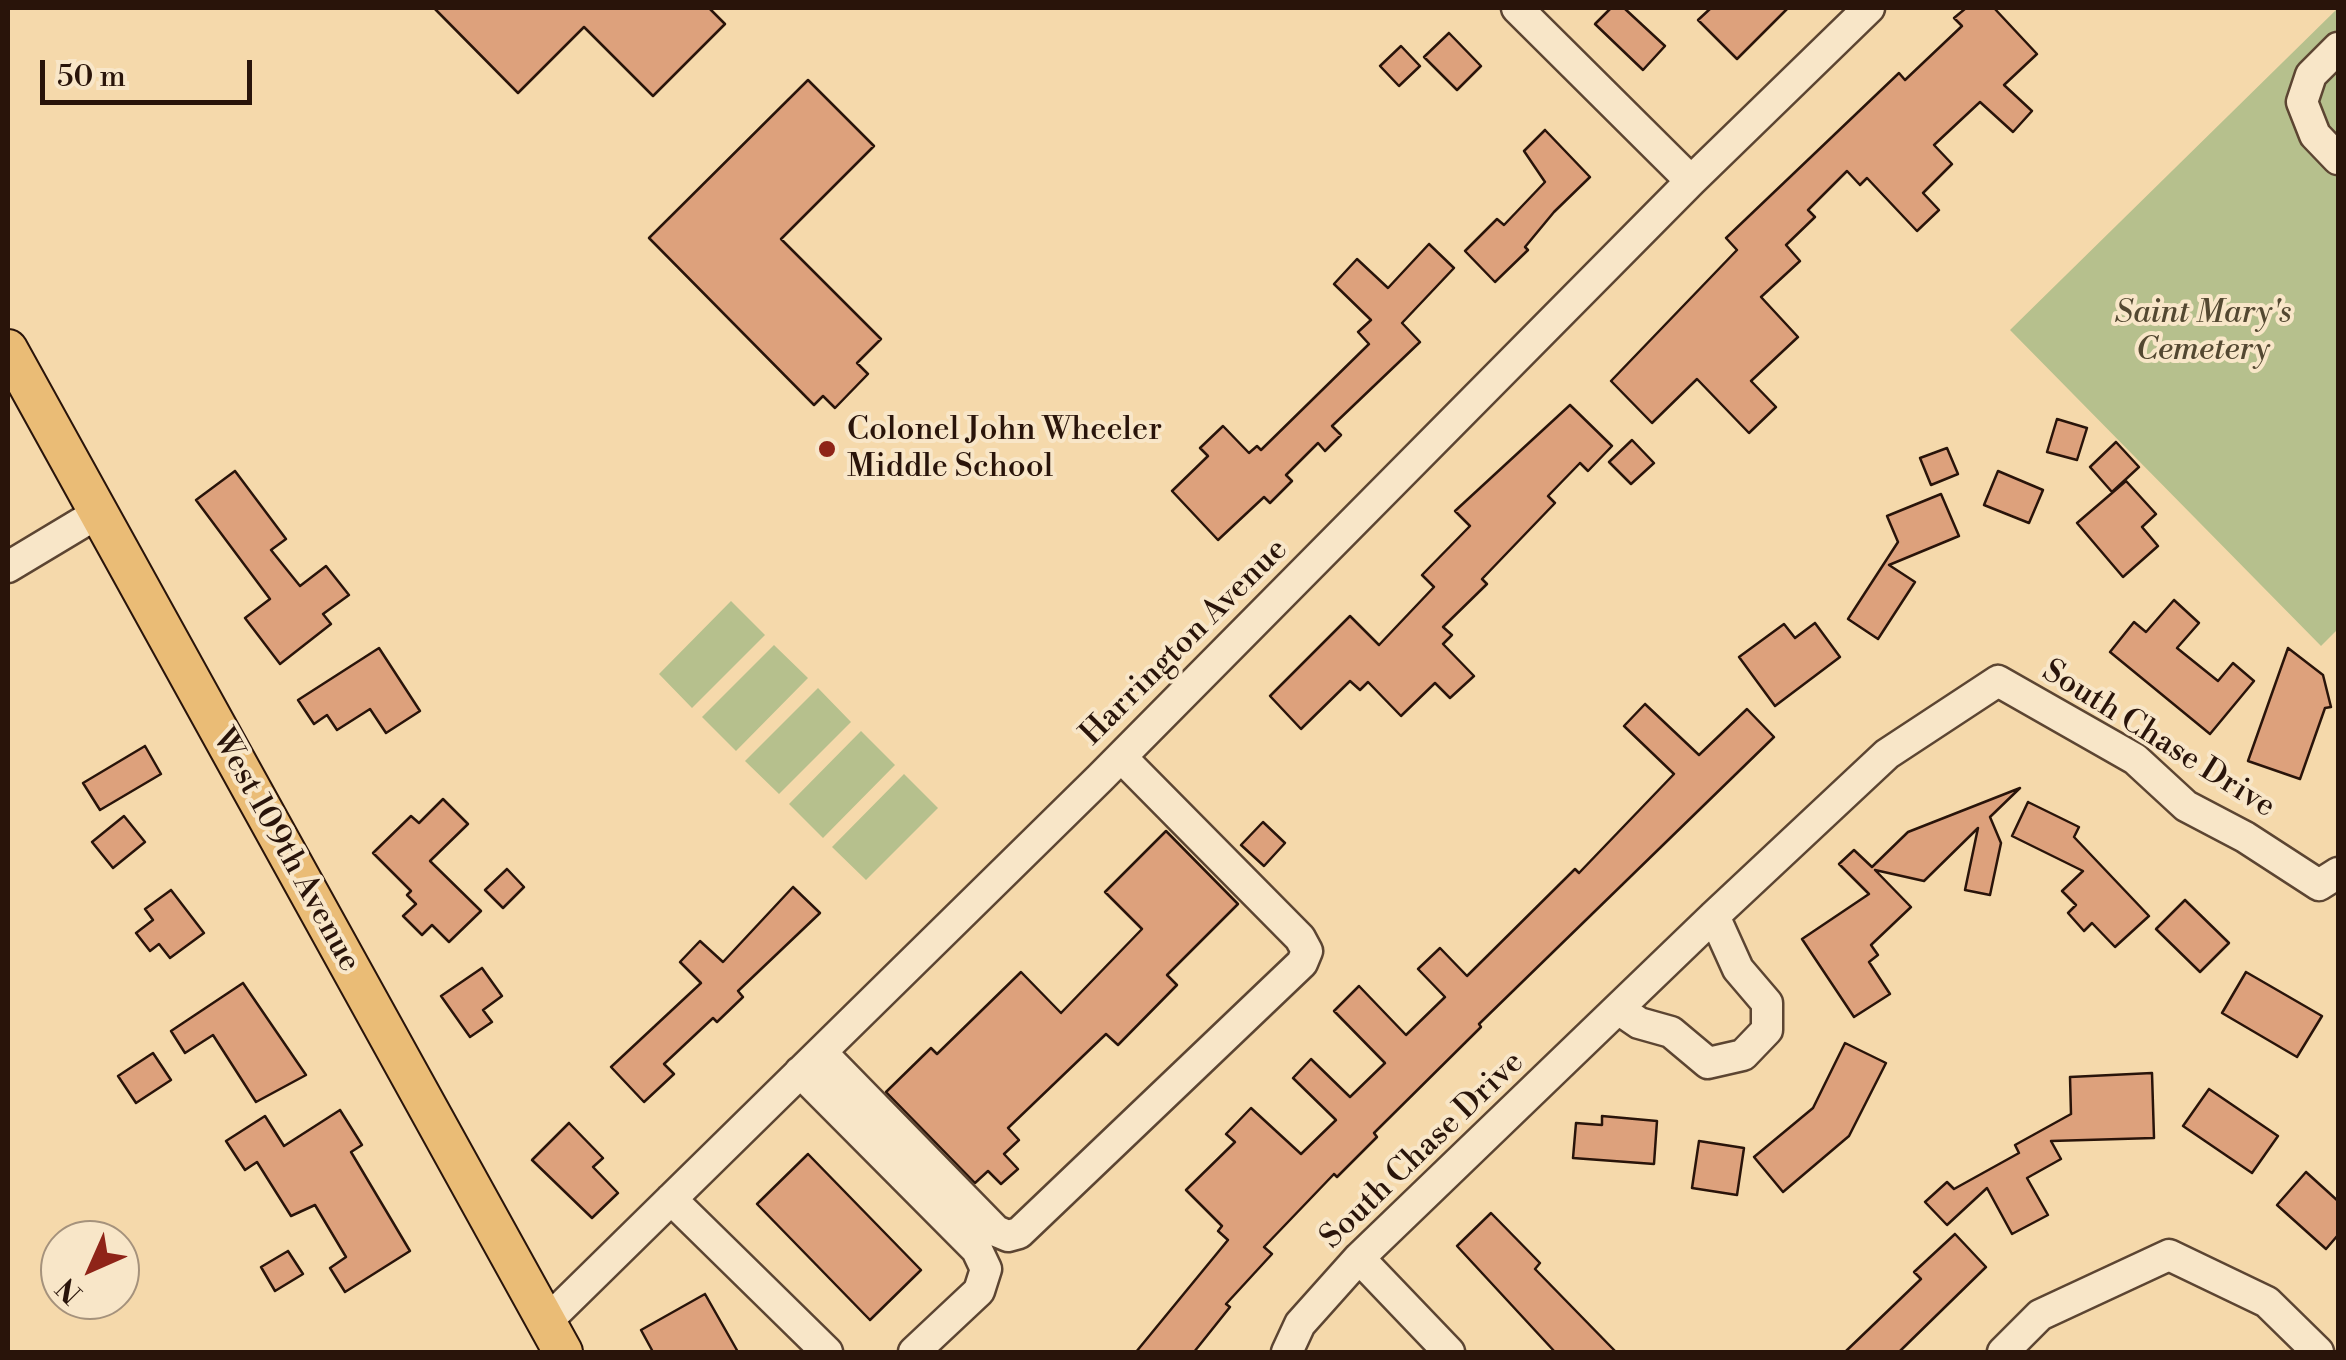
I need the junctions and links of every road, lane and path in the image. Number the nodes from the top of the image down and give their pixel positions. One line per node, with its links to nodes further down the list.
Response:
1 (1517, 8): 5 (street)
2 (1869, 8): 5 (street, Harrington Avenue)
3 (2338, 48): 4 (street)
4 (2338, 159)
5 (1691, 180): 9 (street, Harrington Avenue)
6 (8, 349): 7 (main road, West 109th Avenue)
7 (98, 514): 8 (street); 16 (main road, West 109th Avenue)
8 (8, 567)
9 (1121, 757): 13 (street, Harrington Avenue); 13 (street)
10 (2338, 873): 11 (street, South Chase Drive)
11 (1714, 916): 12 (street, South Chase Drive); 12 (street)
12 (1620, 1010): 15 (street, South Chase Drive)
13 (811, 1062): 14 (street, Harrington Avenue); 18 (street)
14 (671, 1199): 16 (street, Harrington Avenue); 17 (street)
15 (1358, 1258): 19 (street, South Chase Drive); 20 (street)
16 (554, 1337)
17 (826, 1352)
18 (914, 1352)
19 (1287, 1352)
20 (1449, 1352)
21 (2003, 1352): 22 (street)
22 (2318, 1352)

